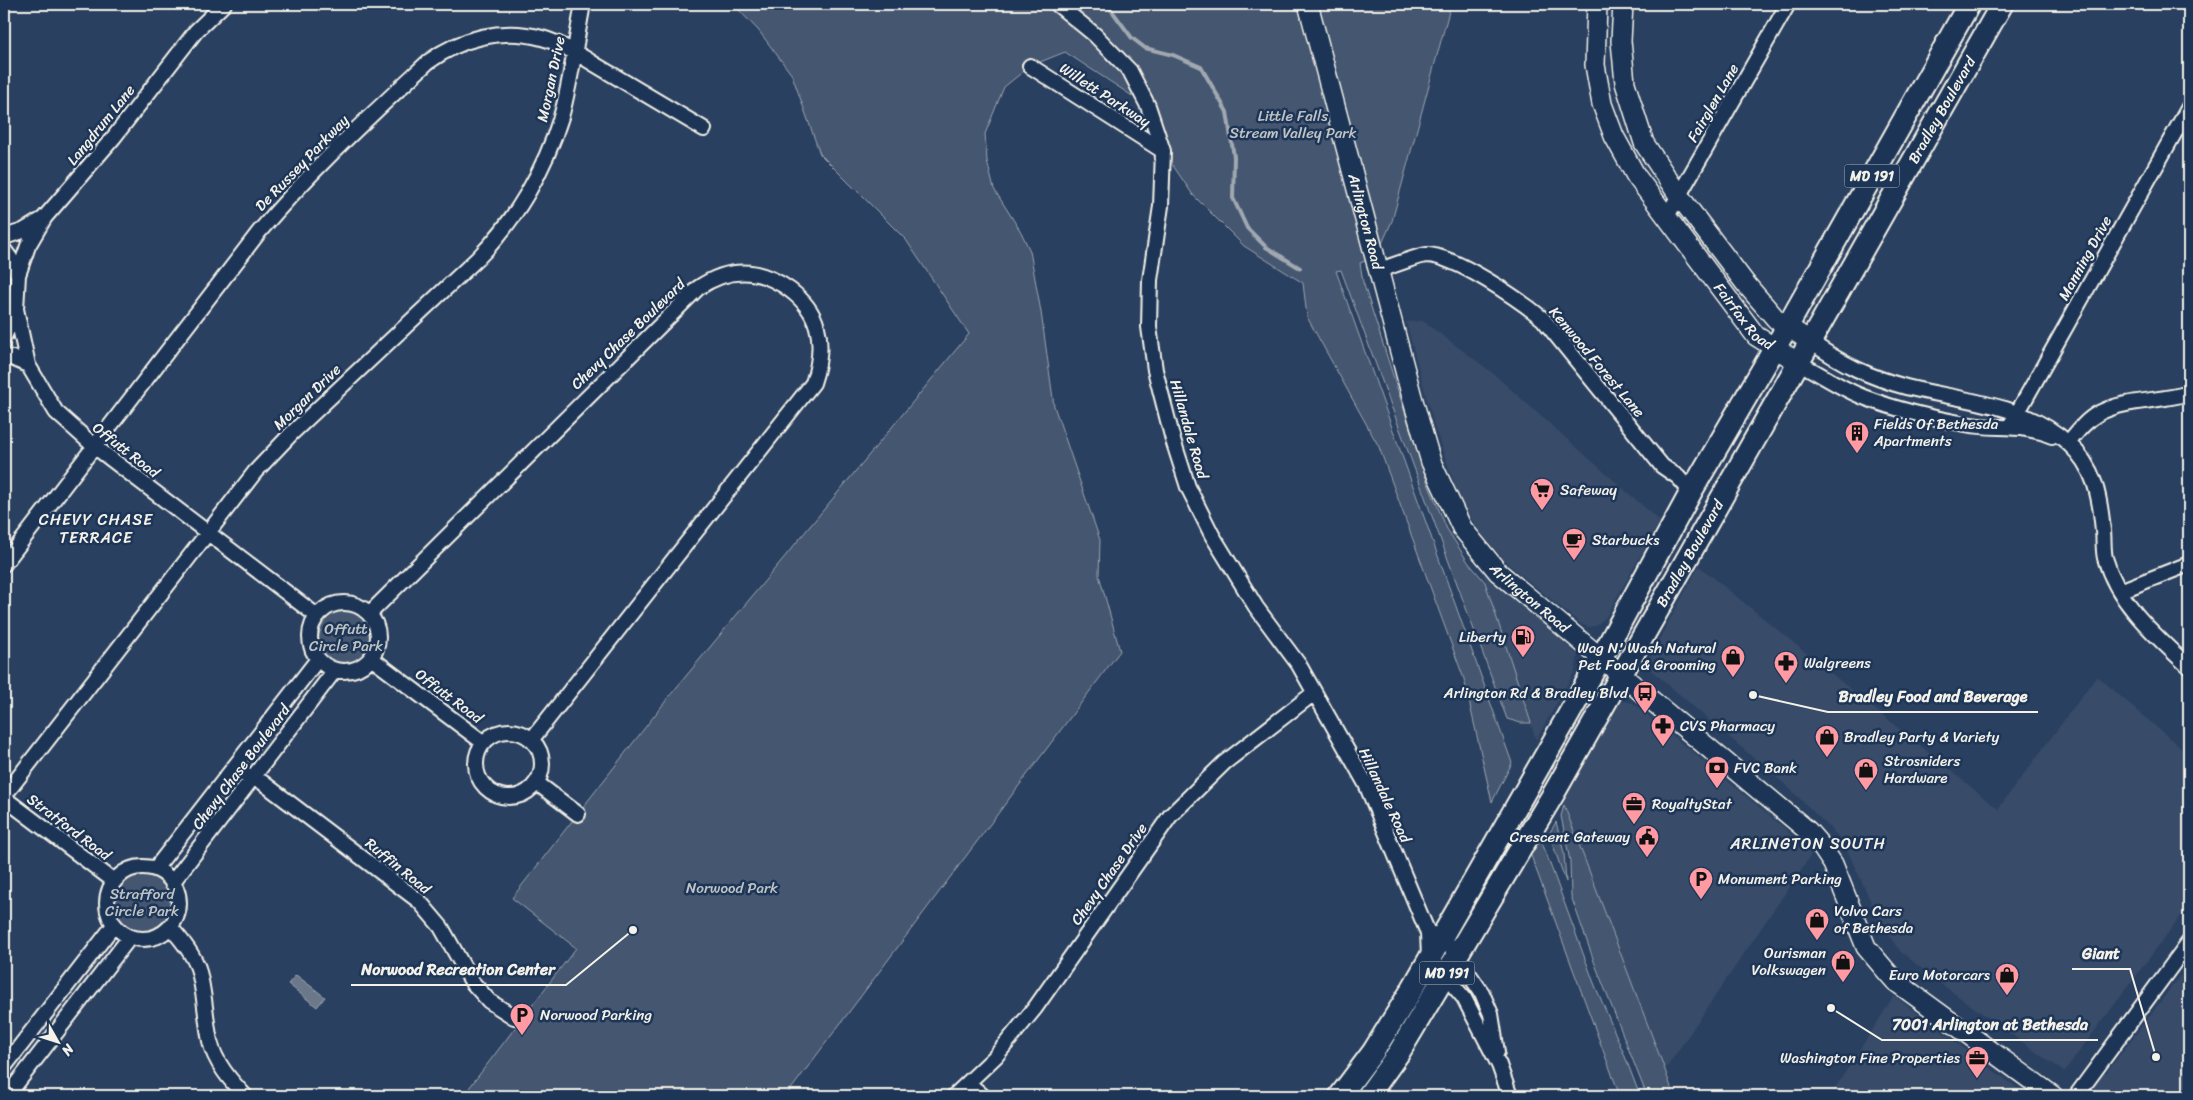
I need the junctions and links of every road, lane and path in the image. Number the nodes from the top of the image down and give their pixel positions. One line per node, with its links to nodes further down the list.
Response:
1 (224, 4): 16 (street, Langdrum Lane)
2 (583, 4): 10 (street, Morgan Drive)
3 (1057, 4): 14 (street, Hillandale Road)
4 (1308, 4): 20 (main road, Arlington Road)
5 (1597, 4): 17 (main road, Fairfax Road)
6 (1623, 4): 15 (main road, Fairfax Road)
7 (1788, 4): 15 (street, Fairglen Lane)
8 (1969, 4): 23 (main road, Bradley Boulevard / MD 191)
9 (2002, 4): 25 (main road, Bradley Boulevard / MD 191)
10 (573, 52): 13 (street, De Russey Parkway); 34 (street, De Russey Parkway); 36 (street, Morgan Drive)
11 (1030, 66): 14 (street, Willett Parkway)
12 (2189, 107): 31 (street, Manning Drive)
13 (704, 129)
14 (1163, 151): 48 (street, Hillandale Road)
15 (1679, 196): 17 (street, Fairglen Lane); 23 (main road, Fairfax Road)
16 (45, 217): 18 (street); 21 (street, Langdrum Lane)
17 (1666, 218): 26 (main road, Fairfax Road)
18 (4, 237)
19 (4, 250): 21 (street)
20 (1380, 270): 35 (street, Kenwood Forest Lane); 43 (main road, Arlington Road)
21 (18, 275): 22 (street, Offutt Road)
22 (16, 309): 24 (street); 29 (street, Offutt Road)
23 (1787, 327): 25 (main road, Fairfax Road); 26 (main road, Bradley Boulevard / MD 191)
24 (4, 337)
25 (1811, 342): 28 (main road, Bradley Boulevard / MD 191); 31 (street, Fairfax Road)
26 (1774, 349): 28 (main road, Fairfax Road); 35 (main road, Bradley Boulevard / MD 191)
27 (4, 357): 29 (street)
28 (1798, 363): 32 (street, Fairfax Road); 47 (main road, Bradley Boulevard / MD 191)
29 (28, 365): 34 (street, Offutt Road)
30 (2189, 393): 33 (street)
31 (2018, 412): 32 (street, Manning Drive); 33 (street, Fairfax Road)
32 (2010, 426): 33 (street, Fairfax Road)
33 (2068, 443): 39 (street)
34 (94, 446): 36 (street, Offutt Road); 37 (street, De Russey Parkway)
35 (1684, 484): 43 (main road, Bradley Boulevard / MD 191)
36 (207, 533): 41 (street, Offutt Road); 56 (street, Morgan Drive)
37 (4, 564)
38 (2189, 564): 39 (street)
39 (2120, 591): 45 (street)
40 (369, 614): 41 (street); 42 (street); 49 (street, Chevy Chase Boulevard)
41 (317, 616): 44 (street)
42 (372, 658): 46 (street); 50 (street, Offutt Road)
43 (1601, 658): 47 (main road, Arlington Road); 63 (main road, Bradley Boulevard / MD 191)
44 (318, 659): 46 (street); 51 (street, Chevy Chase Boulevard)
45 (2189, 667)
46 (335, 670): 52 (street, Chevy Chase Boulevard)
47 (1622, 675): 67 (main road, Bradley Boulevard / MD 191); 80 (main road, Arlington Road)
48 (1314, 693): 63 (street, Hillandale Road); 72 (street, Chevy Chase Drive)
49 (532, 739): 50 (street); 53 (street)
50 (484, 743): 54 (street)
51 (232, 770): 52 (street, Ruffin Road); 58 (street, Chevy Chase Boulevard)
52 (252, 778): 60 (street, Chevy Chase Boulevard); 69 (street, Ruffin Road)
53 (536, 783): 54 (street); 55 (street)
54 (525, 793): 55 (street)
55 (551, 794): 57 (street)
56 (4, 797): 59 (street, Stratford Road)
57 (578, 814)
58 (155, 869): 59 (street); 60 (street)
59 (114, 881): 61 (street)
60 (172, 883): 62 (street)
61 (114, 925): 64 (street); 71 (street)
62 (170, 927): 64 (street); 74 (street)
63 (1435, 934): 66 (main road, Bradley Boulevard / MD 191); 67 (street, Hillandale Road)
64 (130, 937): 73 (street)
65 (2189, 942): 81 (street)
66 (1430, 957): 68 (street); 77 (main road, Bradley Boulevard / MD 191)
67 (1458, 957): 68 (main road, Bradley Boulevard / MD 191); 70 (street, Hillandale Road)
68 (1446, 976): 70 (street); 78 (main road, Bradley Boulevard / MD 191)
69 (514, 1017)
70 (1499, 1065): 79 (street)
71 (4, 1068)
72 (968, 1083): 75 (street, Chevy Chase Drive); 76 (street)
73 (7, 1093)
74 (246, 1096)
75 (954, 1096)
76 (983, 1096)
77 (1340, 1096)
78 (1368, 1096)
79 (1510, 1096)
80 (2053, 1096)
81 (2076, 1096)

